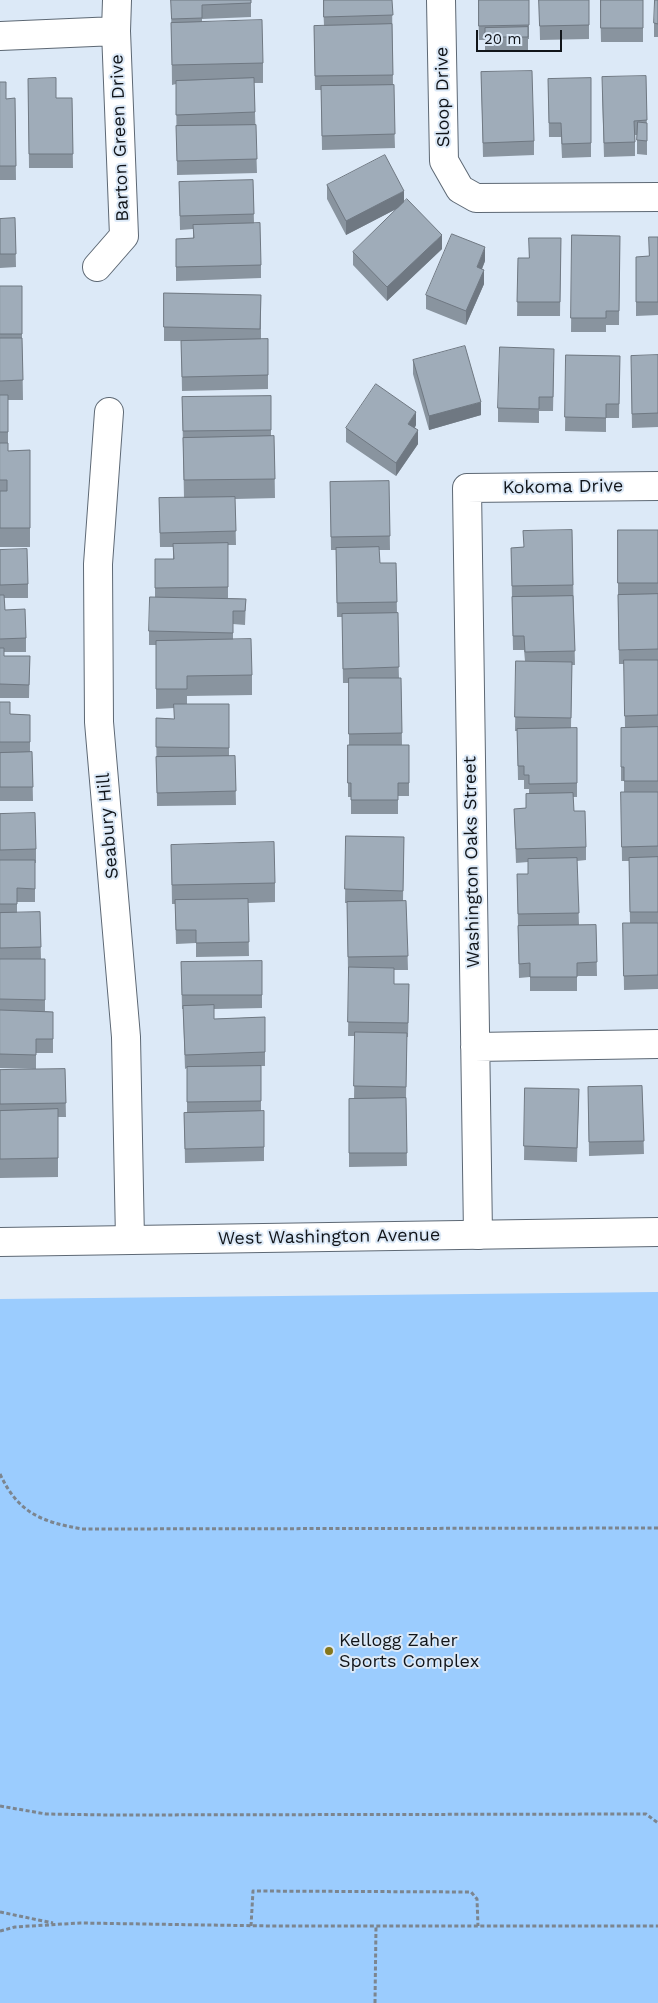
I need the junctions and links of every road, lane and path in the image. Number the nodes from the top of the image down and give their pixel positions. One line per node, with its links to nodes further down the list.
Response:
1 (117, 0): 3 (street, Barton Green Drive)
2 (440, 0): 5 (street, Sloop Drive)
3 (116, 31): 4 (street); 6 (street, Barton Green Drive)
4 (0, 36)
5 (658, 197)
6 (97, 267)
7 (109, 412): 14 (street, Seabury Hill)
8 (658, 486): 9 (street, Kokoma Drive)
9 (467, 488): 11 (street, Washington Oaks Street)
10 (658, 1044): 11 (street)
11 (475, 1047): 13 (street, Washington Oaks Street)
12 (658, 1232): 13 (street, West Washington Avenue)
13 (478, 1235): 14 (street, West Washington Avenue)
14 (130, 1240): 15 (street, West Washington Avenue)
15 (0, 1242)
16 (0, 1474): 17 (path)
17 (658, 1528)
18 (0, 1806): 19 (path)
19 (658, 1823)
20 (0, 1912): 21 (path)
21 (57, 1924): 22 (path); 26 (path)
22 (251, 1926): 23 (path); 24 (path)
23 (376, 1926): 24 (path); 27 (path)
24 (478, 1926): 25 (path)
25 (658, 1926)
26 (0, 1932)
27 (375, 2003)

